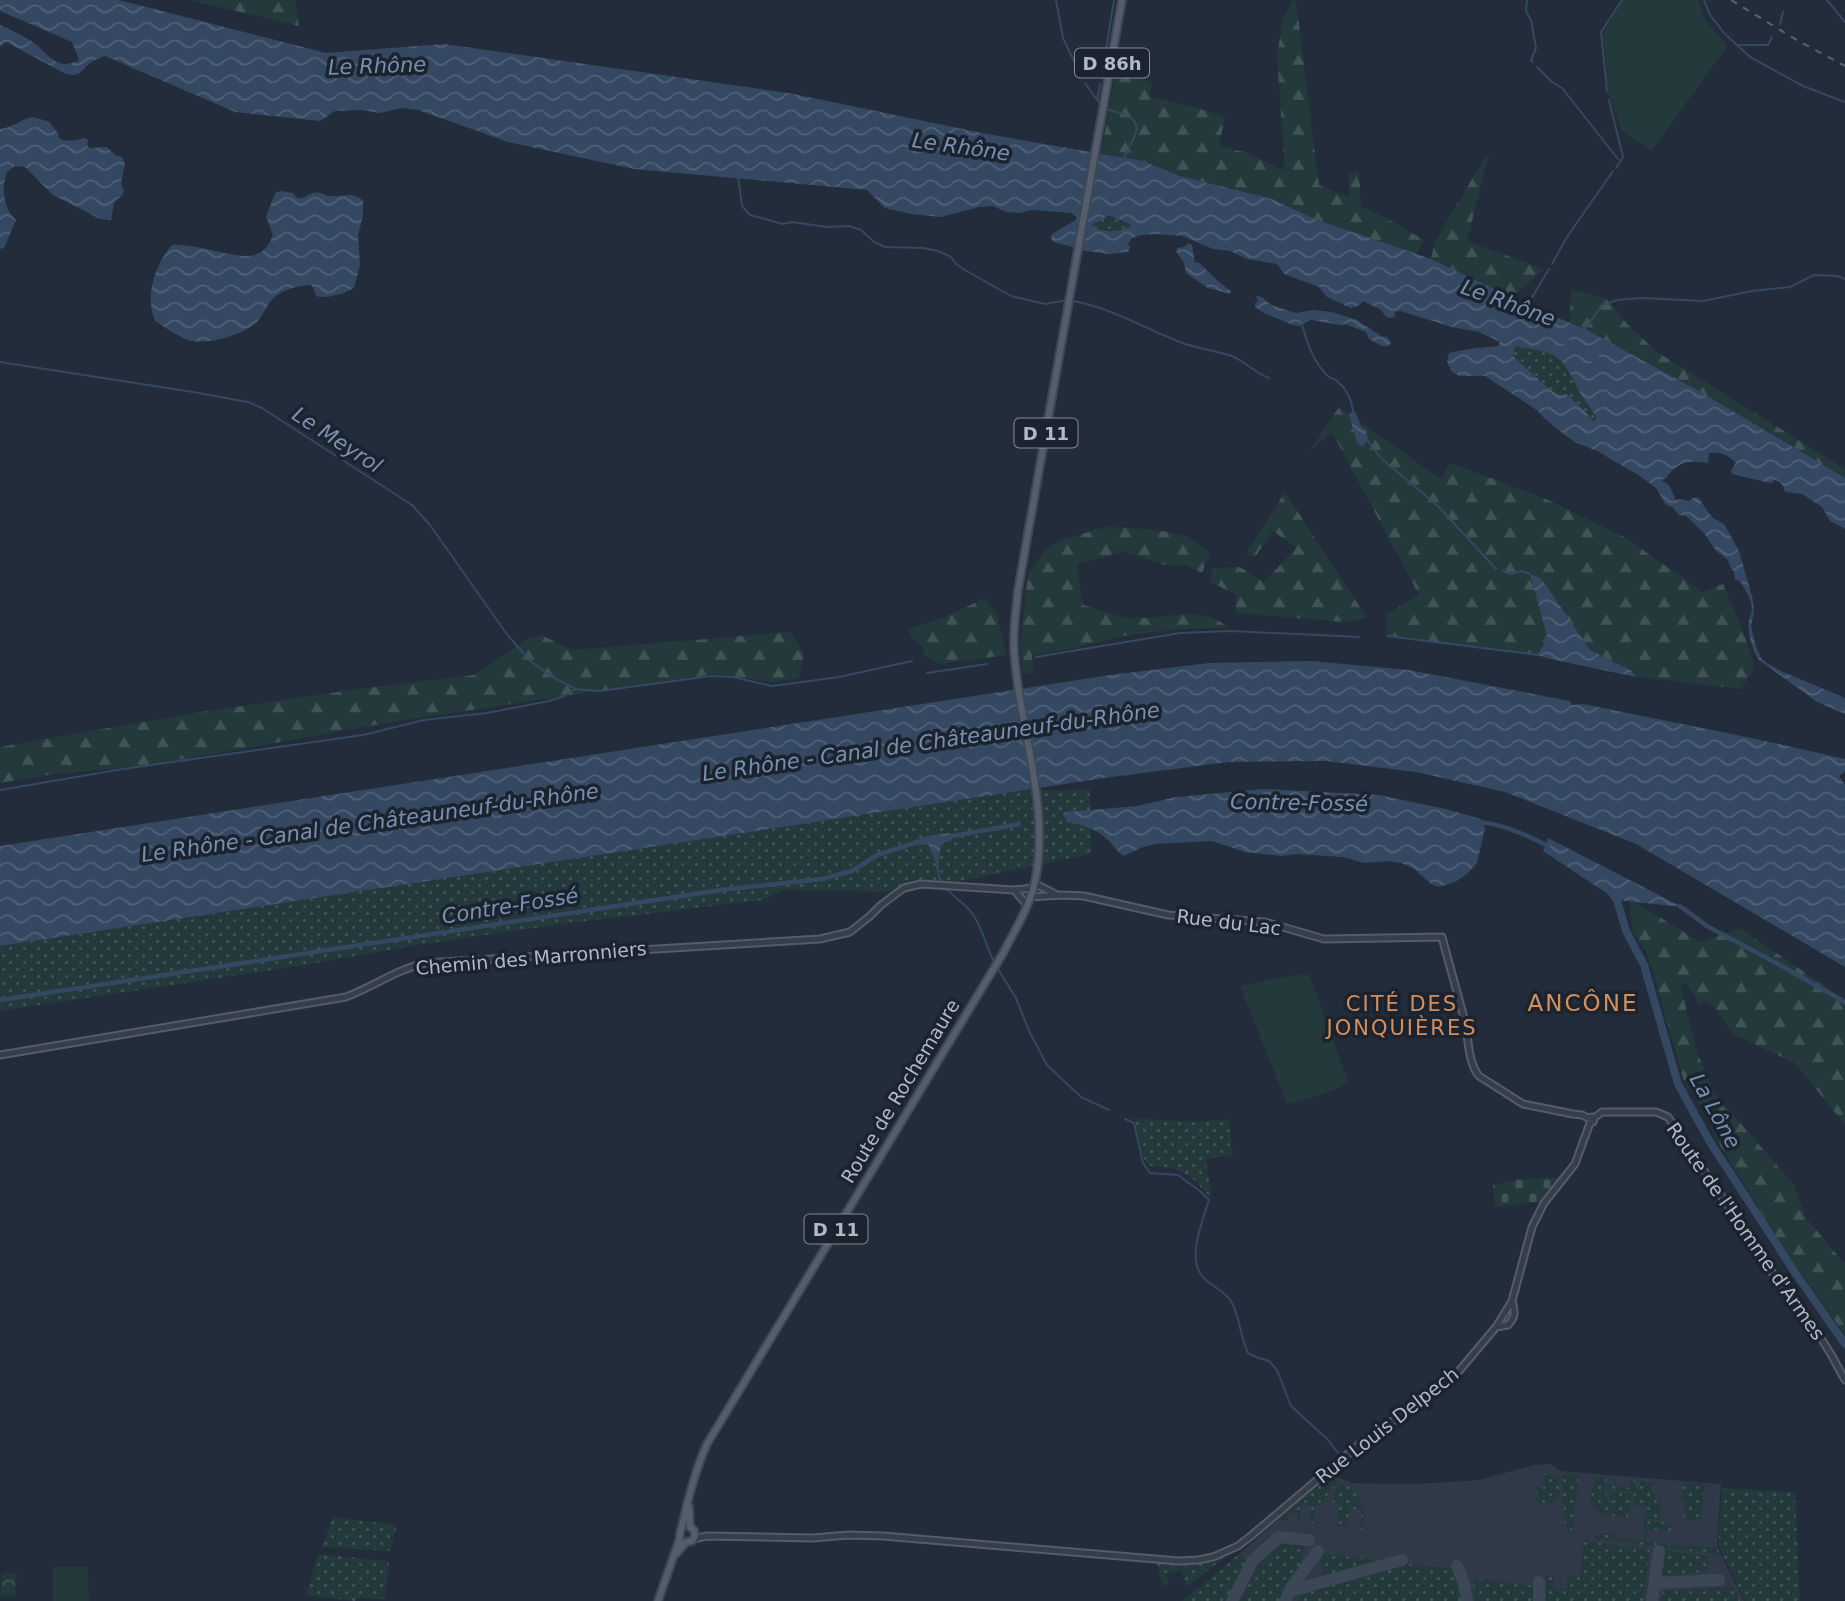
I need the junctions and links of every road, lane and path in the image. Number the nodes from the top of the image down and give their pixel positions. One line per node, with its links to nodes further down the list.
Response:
1 (1122, 0): 2 (main road, D 86h)
2 (1066, 321): 3 (main road, Route de Rochemaure / D 11)
3 (1034, 885): 4 (street, Chemin des Marronniers); 5 (street); 6 (main road, Route de Rochemaure / D 11)
4 (1014, 890): 7 (street); 8 (street, Chemin des Marronniers)
5 (1057, 895): 6 (street); 9 (street, Rue du Lac)
6 (1030, 897): 7 (main road, Route de Rochemaure / D 11)
7 (1027, 905): 13 (main road, Route de Rochemaure / D 11)
8 (0, 1055)
9 (1591, 1120): 10 (street); 12 (street, Route de l'Homme d'Armes)
10 (1511, 1309): 11 (street); 11 (street, Rue Louis Delpech)
11 (1500, 1325): 15 (street, Rue Louis Delpech)
12 (1845, 1380)
13 (689, 1495): 14 (main road, Route de Rochemaure / D 11); 15 (main road, Route de Rochemaure / D 11)
14 (681, 1529): 15 (main road); 16 (main road, Route de Rochemaure)
15 (693, 1533): 16 (main road)
16 (683, 1540): 17 (main road)
17 (657, 1601)

